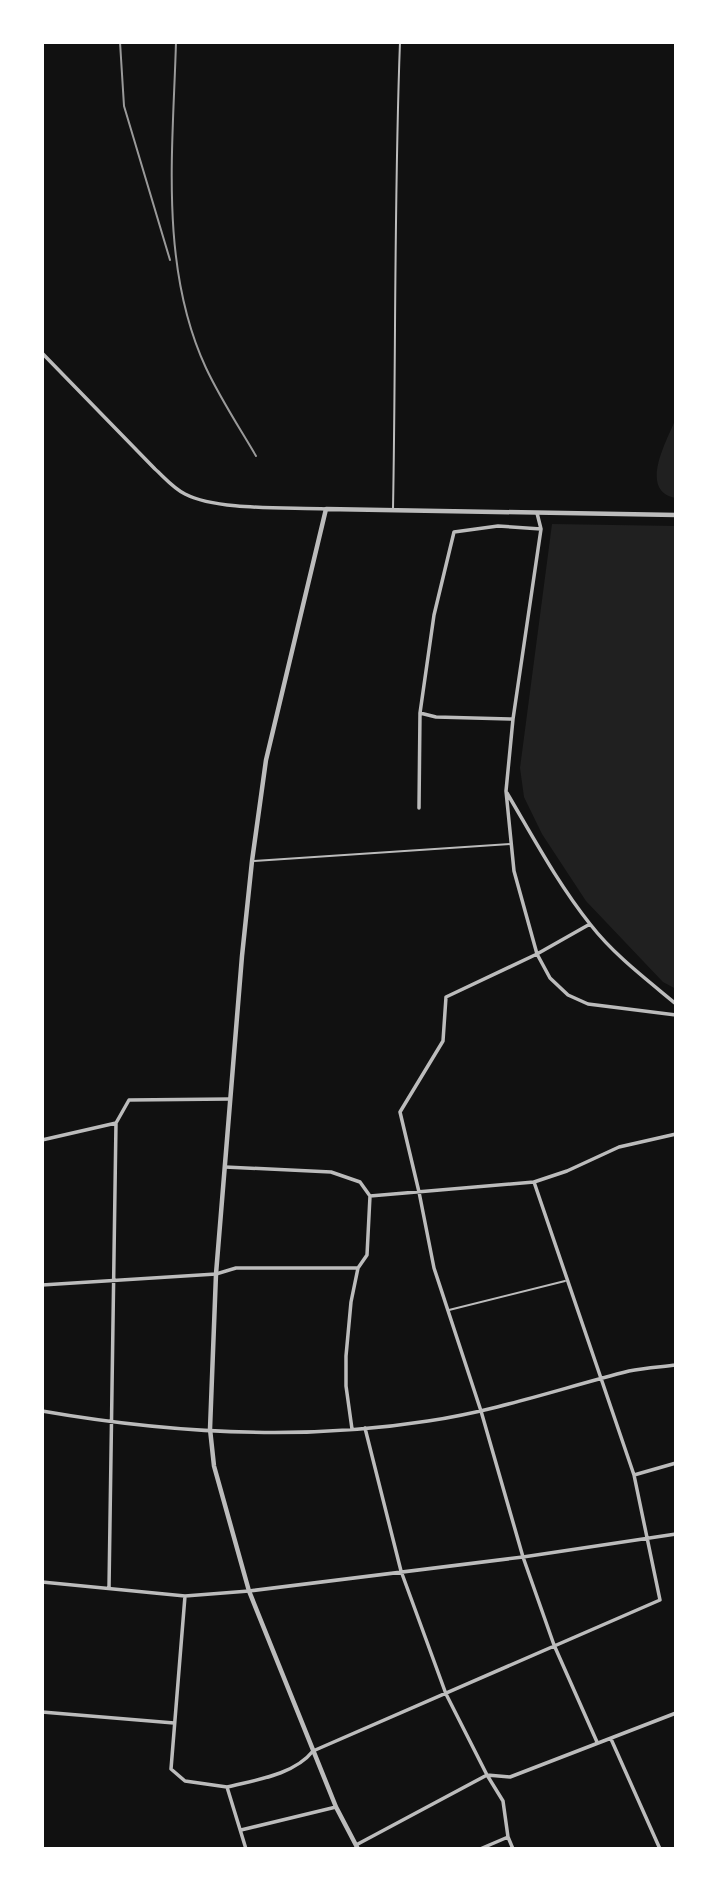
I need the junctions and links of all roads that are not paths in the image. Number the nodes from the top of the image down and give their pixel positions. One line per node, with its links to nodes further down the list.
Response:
1 (400, 42): 4 (lane)
2 (42, 353): 3 (street)
3 (326, 509): 4 (street); 13 (street)
4 (393, 509): 5 (street)
5 (537, 512): 6 (street); 7 (street)
6 (676, 515)
7 (541, 529): 8 (street); 9 (street)
8 (420, 713): 9 (street); 11 (street)
9 (513, 719): 10 (street)
10 (506, 791): 12 (street); 14 (street)
11 (419, 808)
12 (512, 844): 13 (lane); 15 (street)
13 (253, 861): 18 (street)
14 (590, 924): 15 (street); 16 (street)
15 (537, 954): 17 (street); 24 (street)
16 (676, 1004)
17 (676, 1015)
18 (230, 1099): 19 (street); 22 (street)
19 (116, 1124): 21 (street); 29 (street)
20 (676, 1134): 23 (street)
21 (42, 1140)
22 (225, 1167): 25 (street); 27 (street)
23 (534, 1182): 24 (street); 28 (street)
24 (419, 1192): 25 (street); 31 (street)
25 (370, 1196): 26 (street)
26 (358, 1268): 27 (street); 39 (street)
27 (216, 1274): 29 (street); 38 (street)
28 (567, 1280): 31 (lane); 33 (street)
29 (113, 1282): 30 (street); 36 (street)
30 (42, 1285)
31 (447, 1310): 35 (street)
32 (676, 1365): 33 (street)
33 (600, 1381): 35 (street); 41 (street)
34 (42, 1411): 36 (street)
35 (481, 1411): 37 (street); 44 (street)
36 (111, 1423): 38 (street); 47 (street)
37 (365, 1428): 39 (street); 45 (street)
38 (211, 1429): 39 (street); 48 (street)
39 (352, 1429)
40 (676, 1463): 41 (street)
41 (634, 1475): 43 (street)
42 (676, 1534): 43 (street)
43 (648, 1538): 44 (street); 50 (street)
44 (523, 1557): 45 (street); 50 (street)
45 (401, 1571): 48 (street); 51 (street)
46 (42, 1582): 47 (street)
47 (109, 1588): 49 (street)
48 (249, 1591): 49 (street); 57 (street)
49 (185, 1596): 54 (street)
50 (554, 1645): 51 (street); 56 (street)
51 (446, 1694): 57 (street); 58 (street)
52 (42, 1712): 54 (street)
53 (676, 1713): 55 (street)
54 (174, 1723): 59 (street)
55 (611, 1739): 56 (street); 67 (street)
56 (597, 1742): 58 (street)
57 (313, 1751): 59 (street); 60 (street)
58 (487, 1775): 62 (street); 63 (street)
59 (228, 1787): 61 (street)
60 (336, 1807): 61 (street); 63 (street)
61 (241, 1830): 64 (street)
62 (508, 1837): 65 (street); 66 (street)
63 (357, 1847)
64 (246, 1849)
65 (480, 1849)
66 (513, 1849)
67 (660, 1849)

